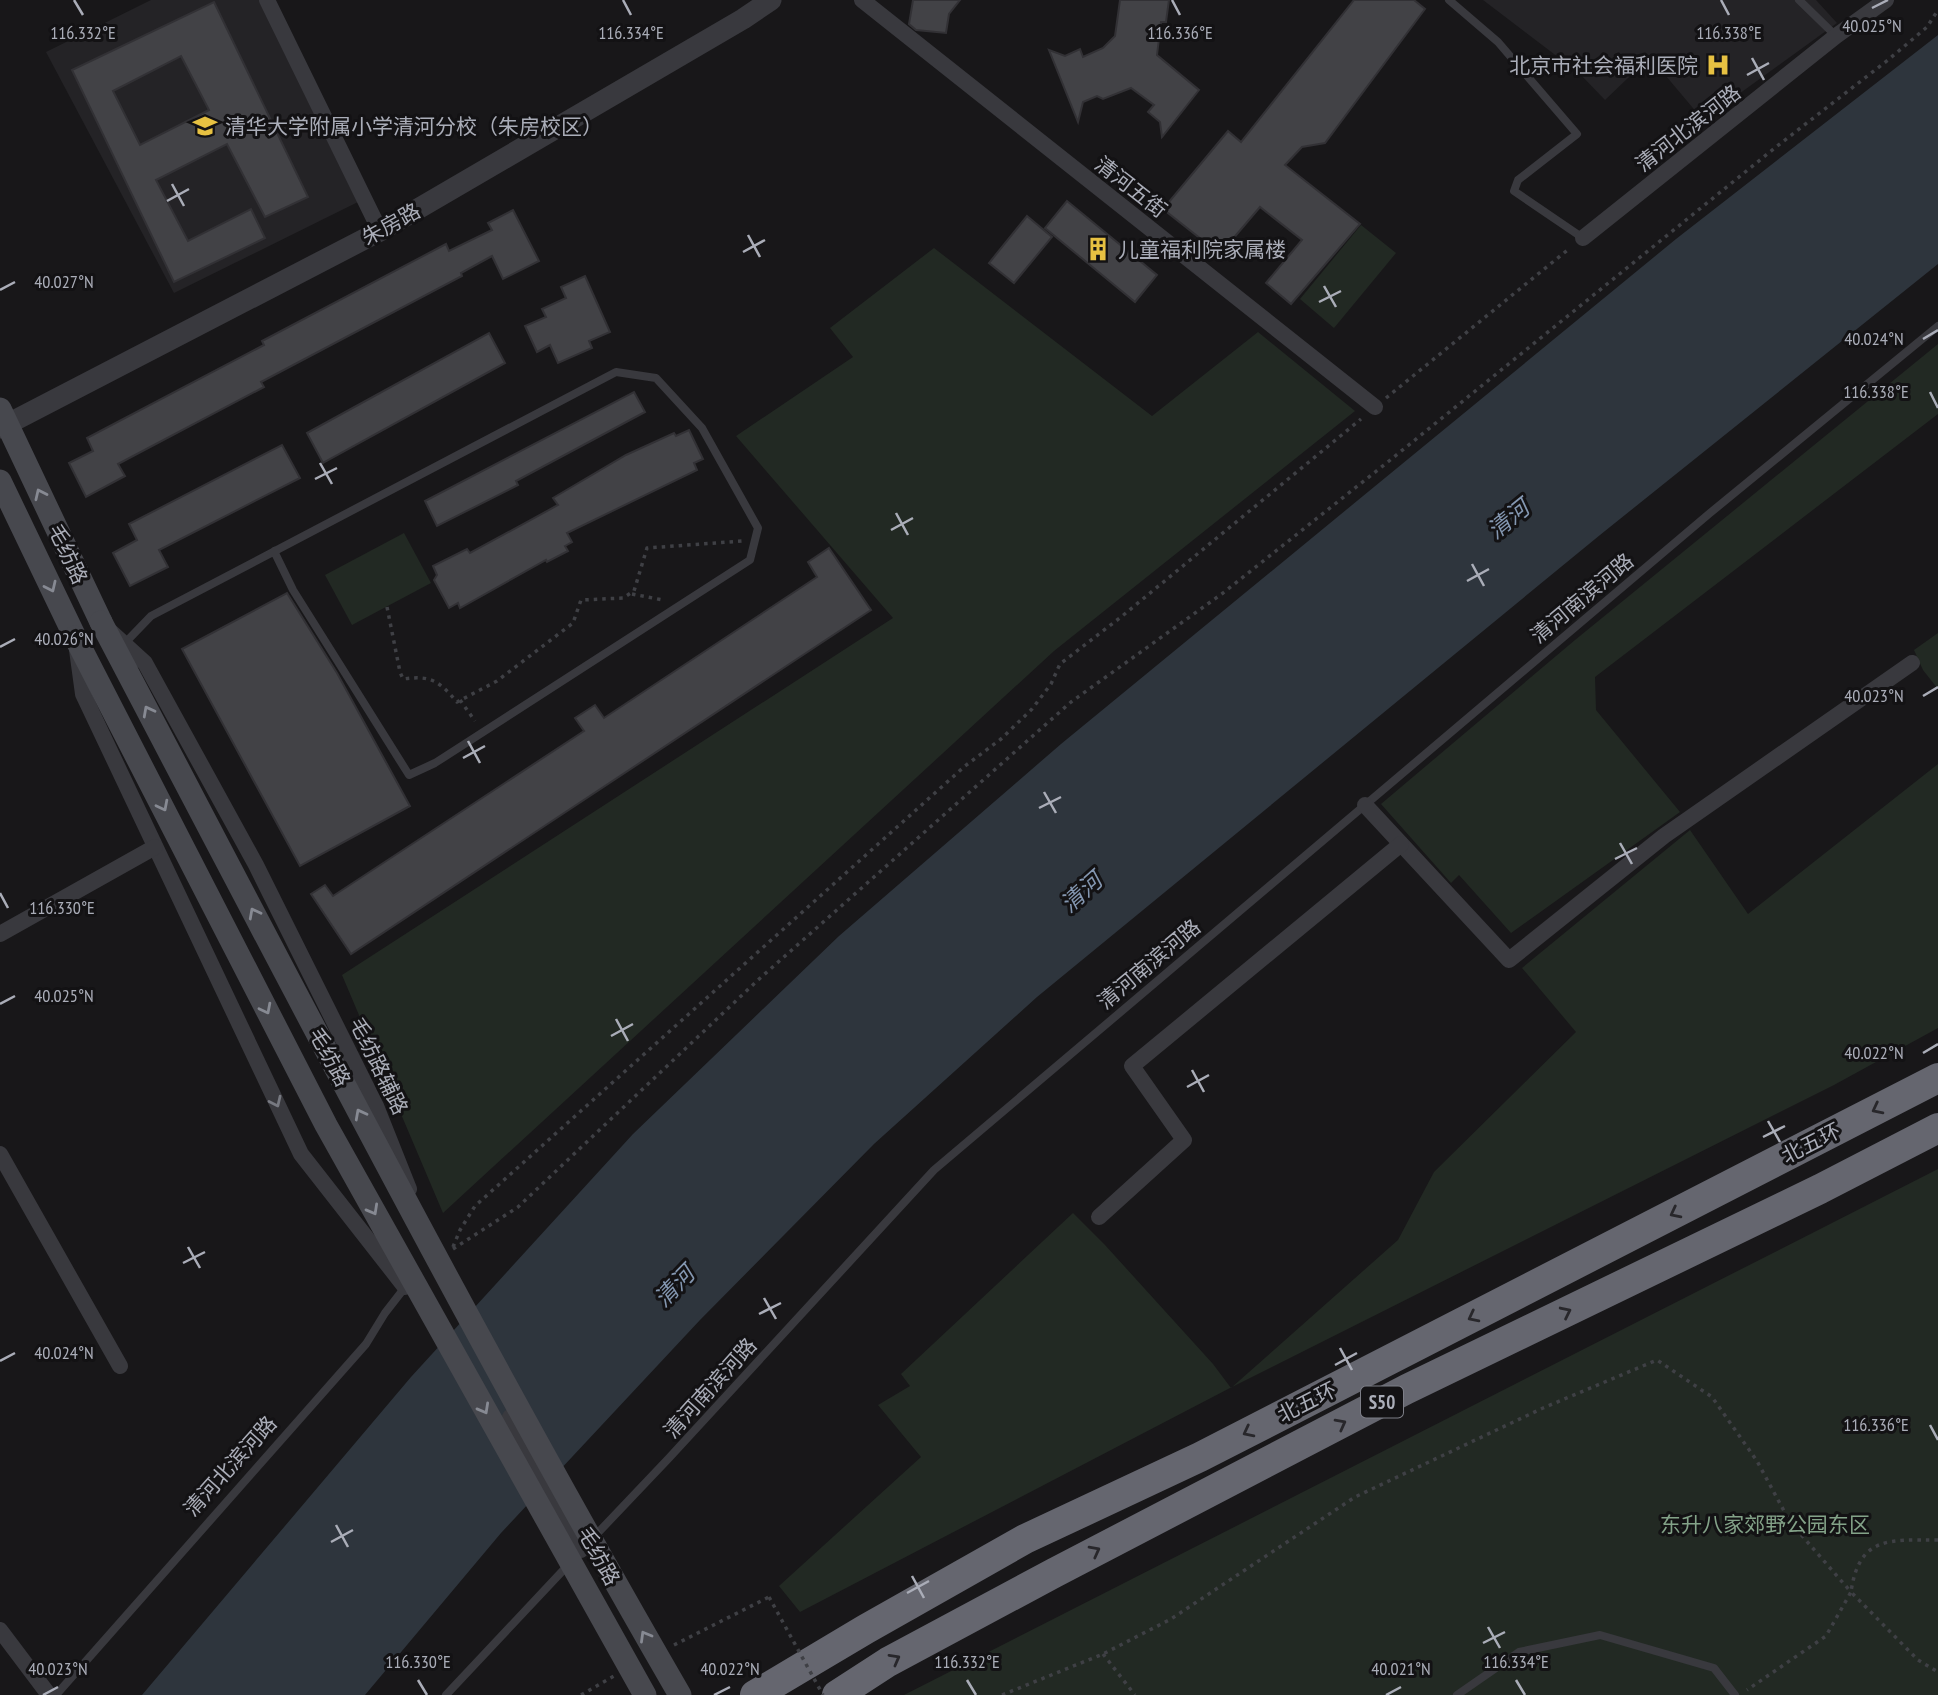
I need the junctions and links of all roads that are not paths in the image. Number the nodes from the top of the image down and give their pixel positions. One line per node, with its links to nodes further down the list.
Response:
1 (268, 0): 8 (street)
2 (771, 0): 8 (street, 朱房路)
3 (862, 0): 11 (street, 清河五街)
4 (1448, 0): 9 (lane)
5 (1799, 0): 7 (lane)
6 (1886, 0): 7 (street, 清河北滨河路)
7 (1836, 36): 9 (street, 清河北滨河路)
8 (380, 231): 12 (street, 朱房路)
9 (1583, 238)
10 (1938, 326): 19 (lane, 清河南滨河路)
11 (1375, 408)
12 (2, 420): 15 (main road, 毛纺路, one-way to 12)
13 (0, 481): 16 (main road, 毛纺路, one-way to 16)
14 (274, 551): 14 (lane); 17 (lane)
15 (100, 622): 17 (street, 毛纺路辅路); 36 (main road, 毛纺路, one-way to 15, bridge)
16 (75, 637): 21 (street); 35 (main road, 毛纺路, one-way to 35, bridge)
17 (124, 643): 27 (street, 毛纺路辅路)
18 (1912, 663): 20 (street)
19 (1365, 805): 20 (street); 30 (lane, 清河南滨河路)
20 (1402, 844): 26 (street)
21 (155, 847): 22 (street); 28 (street, one-way to 28)
22 (0, 934)
23 (1938, 1078): 37 (highway, 北五环 / S50, one-way to 37)
24 (1938, 1129): 38 (highway, 北五环 / S50, one-way to 24)
25 (0, 1154): 29 (street)
26 (1099, 1217)
27 (426, 1267): 28 (lane, 清河北滨河路); 30 (street, 毛纺路辅路)
28 (405, 1287): 33 (lane, 清河北滨河路)
29 (120, 1366)
30 (581, 1550): 34 (lane, 清河南滨河路)
31 (0, 1630): 32 (street)
32 (49, 1695)
33 (56, 1695)
34 (446, 1695)
35 (645, 1695)
36 (680, 1695)
37 (755, 1695)
38 (837, 1695)
39 (1457, 1695): 40 (lane)
40 (1737, 1695)

